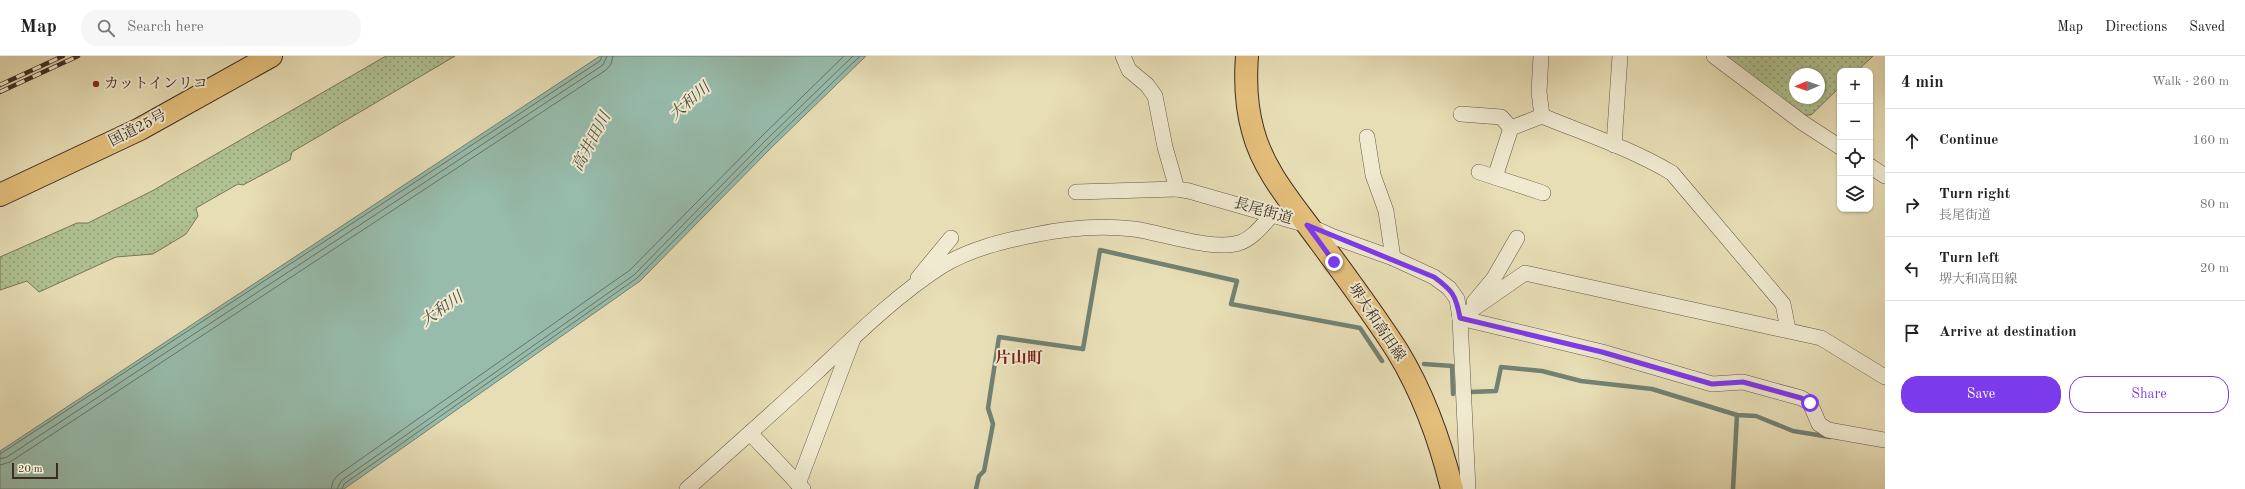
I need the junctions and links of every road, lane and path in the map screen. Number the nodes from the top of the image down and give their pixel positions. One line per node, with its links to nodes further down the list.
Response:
1 (271, 56): 20 (main road, 国道25号)
2 (1123, 56): 17 (street)
3 (1247, 56): 22 (main road, 堺大和高田線)
4 (1541, 56): 8 (street)
5 (1620, 56): 11 (street)
6 (1714, 56): 12 (street)
7 (1461, 114): 9 (street)
8 (1542, 116): 9 (street); 11 (street)
9 (1511, 128): 16 (street)
10 (1367, 137): 25 (street)
11 (1614, 145): 28 (street)
12 (1837, 145)
13 (1873, 168): 15 (street)
14 (1479, 172): 16 (street)
15 (1885, 176)
16 (1496, 177): 19 (street)
17 (1177, 190): 18 (street, 長尾街道); 21 (street, 長尾街道)
18 (1076, 192)
19 (1543, 193)
20 (0, 195)
21 (1273, 214): 22 (street, 長尾街道); 26 (street)
22 (1307, 225): 25 (street, 長尾街道); 35 (main road, 堺大和高田線)
23 (951, 238): 26 (street)
24 (1517, 238): 27 (street)
25 (1393, 258): 27 (street, 長尾街道)
26 (902, 297): 29 (street)
27 (1460, 318): 28 (street); 32 (street); 36 (street, 長尾街道)
28 (1788, 329): 30 (street)
29 (854, 337): 31 (street); 33 (street)
30 (1885, 377)
31 (750, 434): 33 (street); 34 (street)
32 (1885, 440)
33 (800, 487)
34 (686, 489)
35 (1452, 489)
36 (1468, 489)

